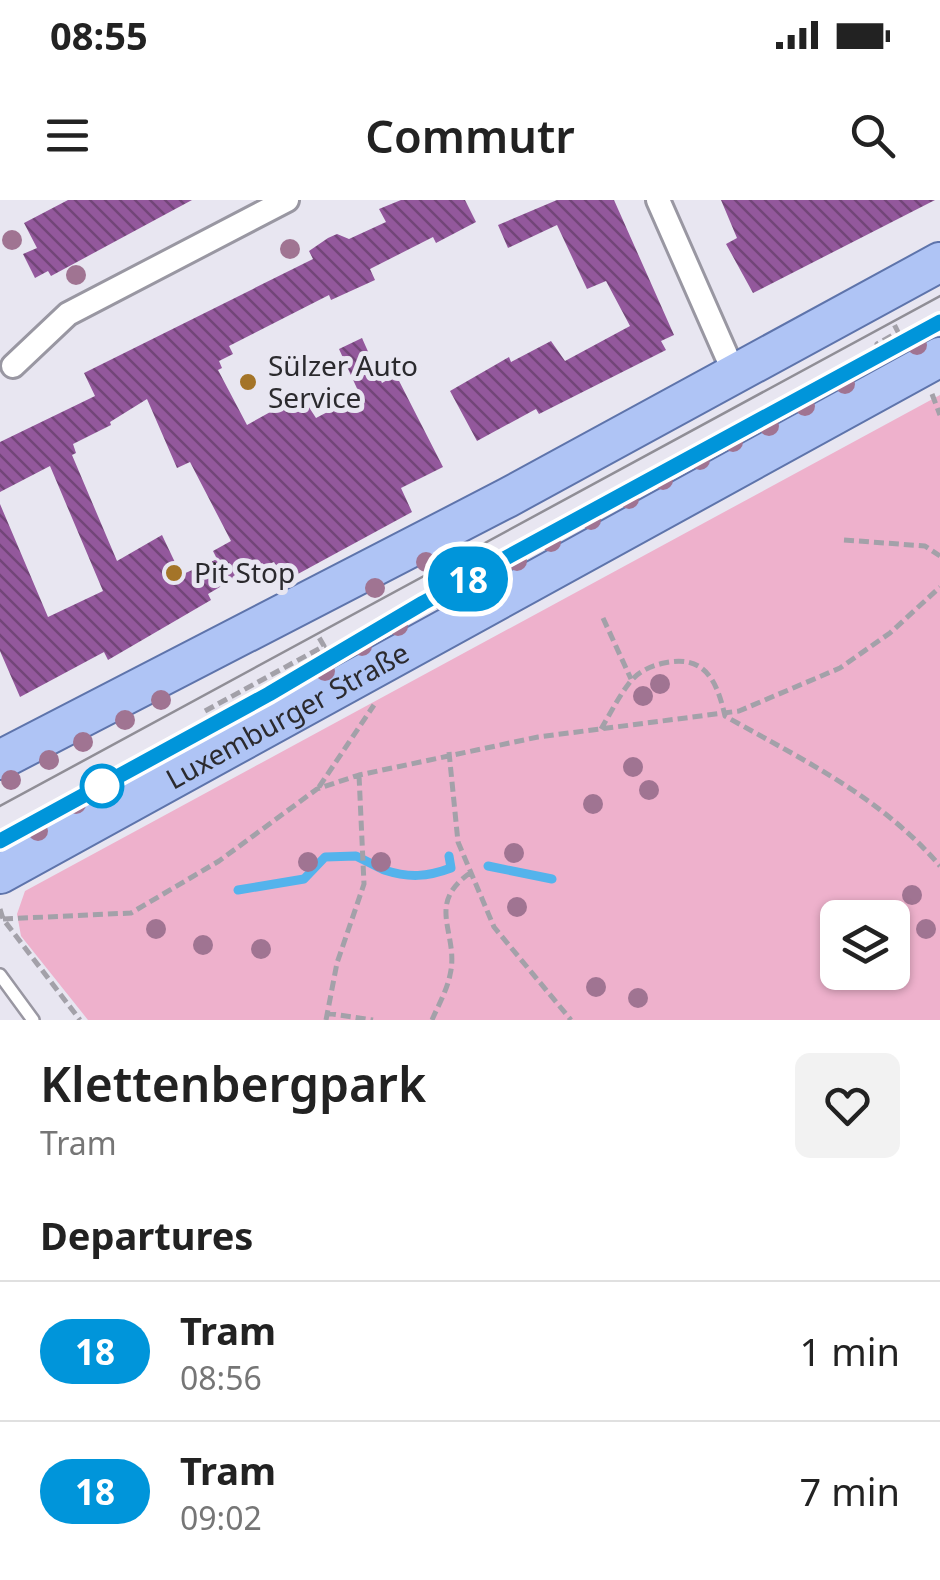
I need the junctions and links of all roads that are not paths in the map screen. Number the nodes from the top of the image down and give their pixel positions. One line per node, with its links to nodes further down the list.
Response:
1 (287, 200): 5 (street)
2 (658, 200): 6 (street)
3 (940, 262): 6 (main road)
4 (940, 358): 8 (main road, Luxemburger Straße)
5 (14, 366)
6 (735, 374): 7 (main road)
7 (0, 760)
8 (0, 874)
9 (0, 976): 10 (lane)
10 (33, 1020)

